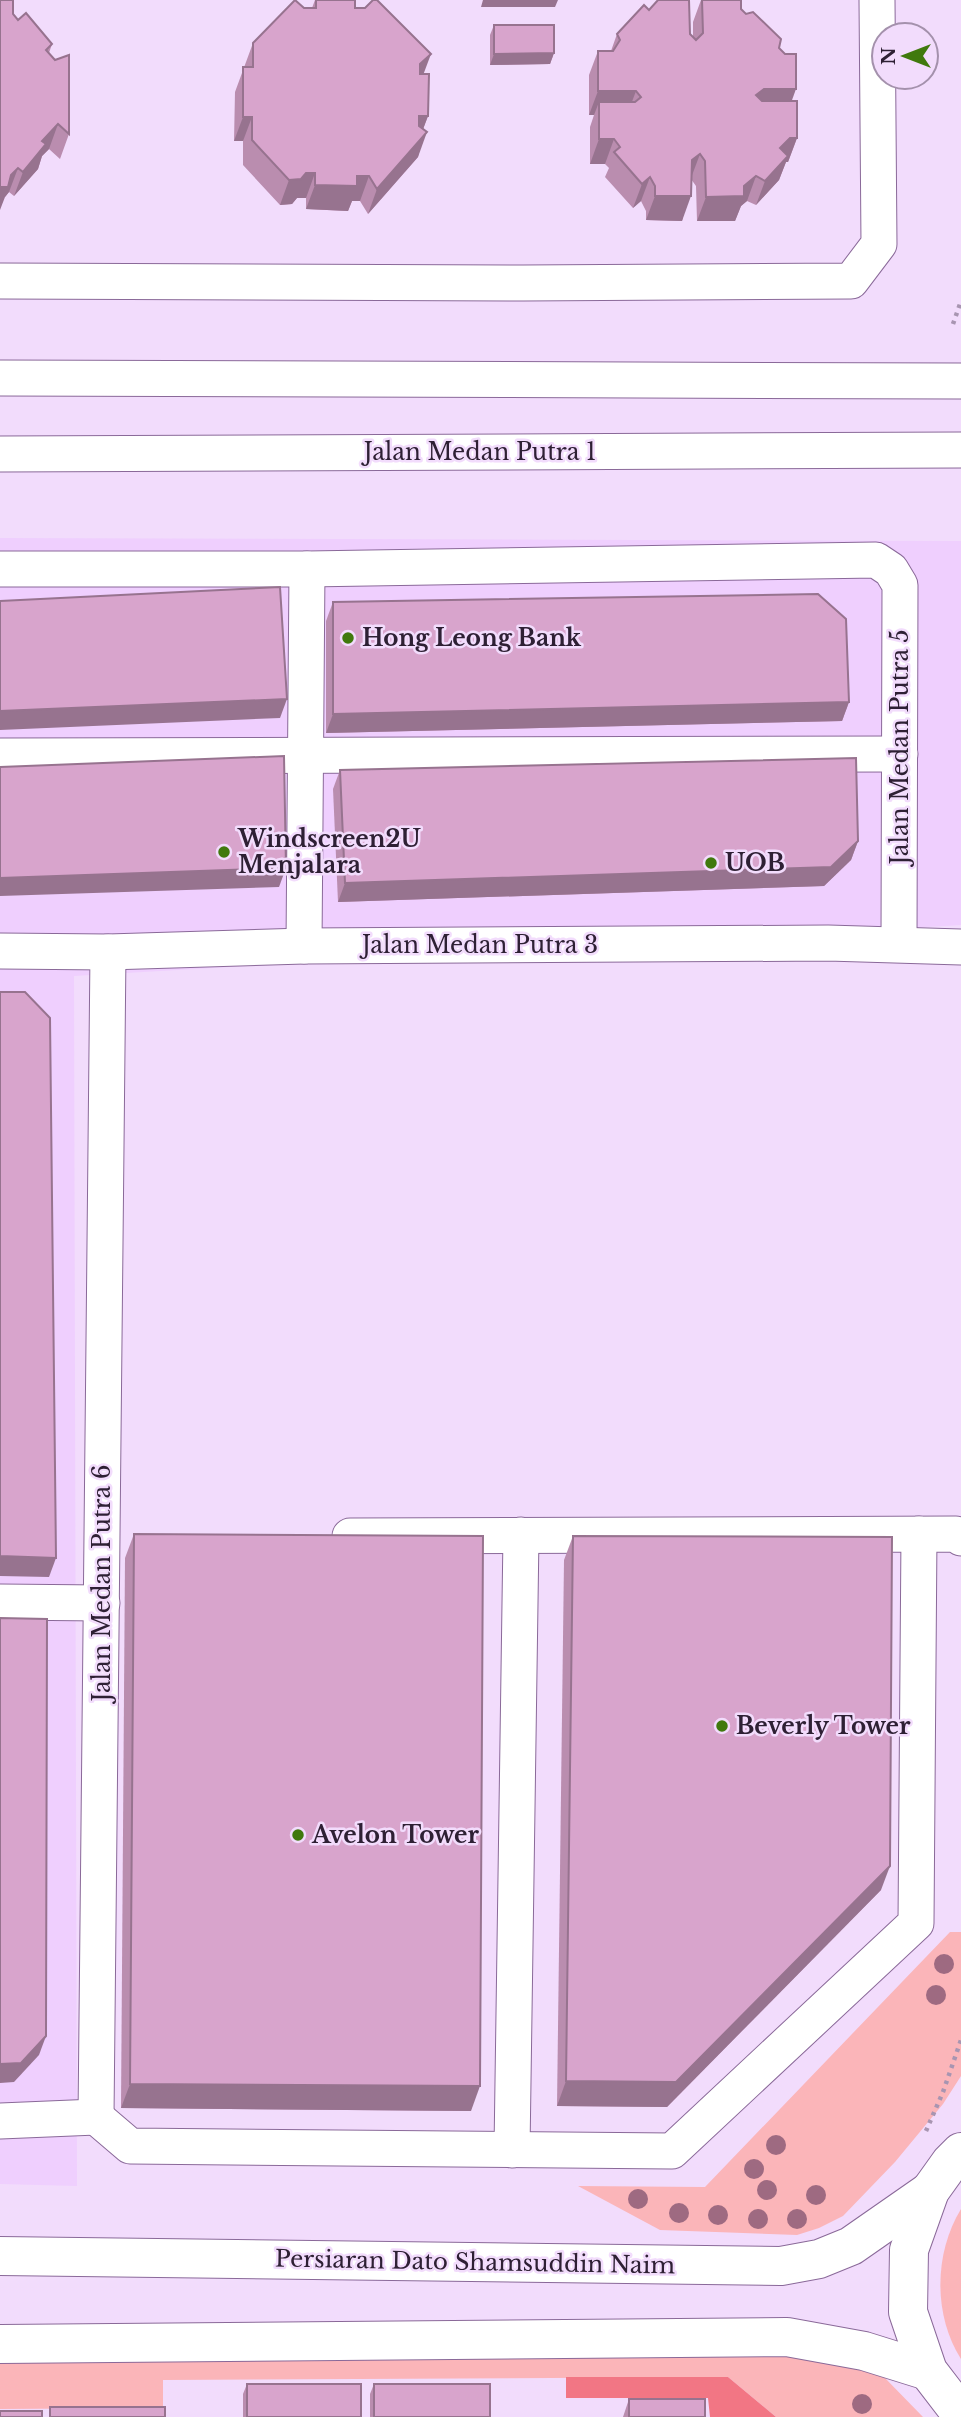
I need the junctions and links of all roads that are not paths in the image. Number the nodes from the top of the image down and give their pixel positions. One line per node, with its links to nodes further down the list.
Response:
1 (877, 0): 2 (street)
2 (0, 281)
3 (0, 378): 4 (street)
4 (961, 381)
5 (961, 450): 6 (street, Jalan Medan Putra 1)
6 (0, 454)
7 (0, 569): 8 (street)
8 (307, 569): 9 (street, Jalan Medan Putra 5); 10 (street)
9 (901, 754): 10 (street); 12 (street, Jalan Medan Putra 5)
10 (306, 755): 11 (street); 13 (street)
11 (0, 756)
12 (899, 944): 13 (street, Jalan Medan Putra 3); 14 (street, Jalan Medan Putra 3)
13 (304, 946): 16 (street, Jalan Medan Putra 3)
14 (961, 947)
15 (0, 951): 16 (street, Jalan Medan Putra 3)
16 (108, 952): 22 (street, Jalan Medan Putra 6)
17 (919, 1534): 18 (street); 20 (street); 25 (street)
18 (521, 1535): 19 (street); 25 (street)
19 (325, 1536)
20 (961, 1538)
21 (0, 1602): 22 (street)
22 (102, 1603): 23 (street, Jalan Medan Putra 6)
23 (96, 2117): 24 (street); 25 (street)
24 (0, 2121)
25 (512, 2150)
26 (961, 2152): 27 (main road)
27 (930, 2191): 28 (main road, Persiaran Dato Shamsuddin Naim); 30 (main road)
28 (0, 2256)
29 (0, 2344): 30 (main road)
30 (928, 2371): 31 (main road)
31 (961, 2414)

